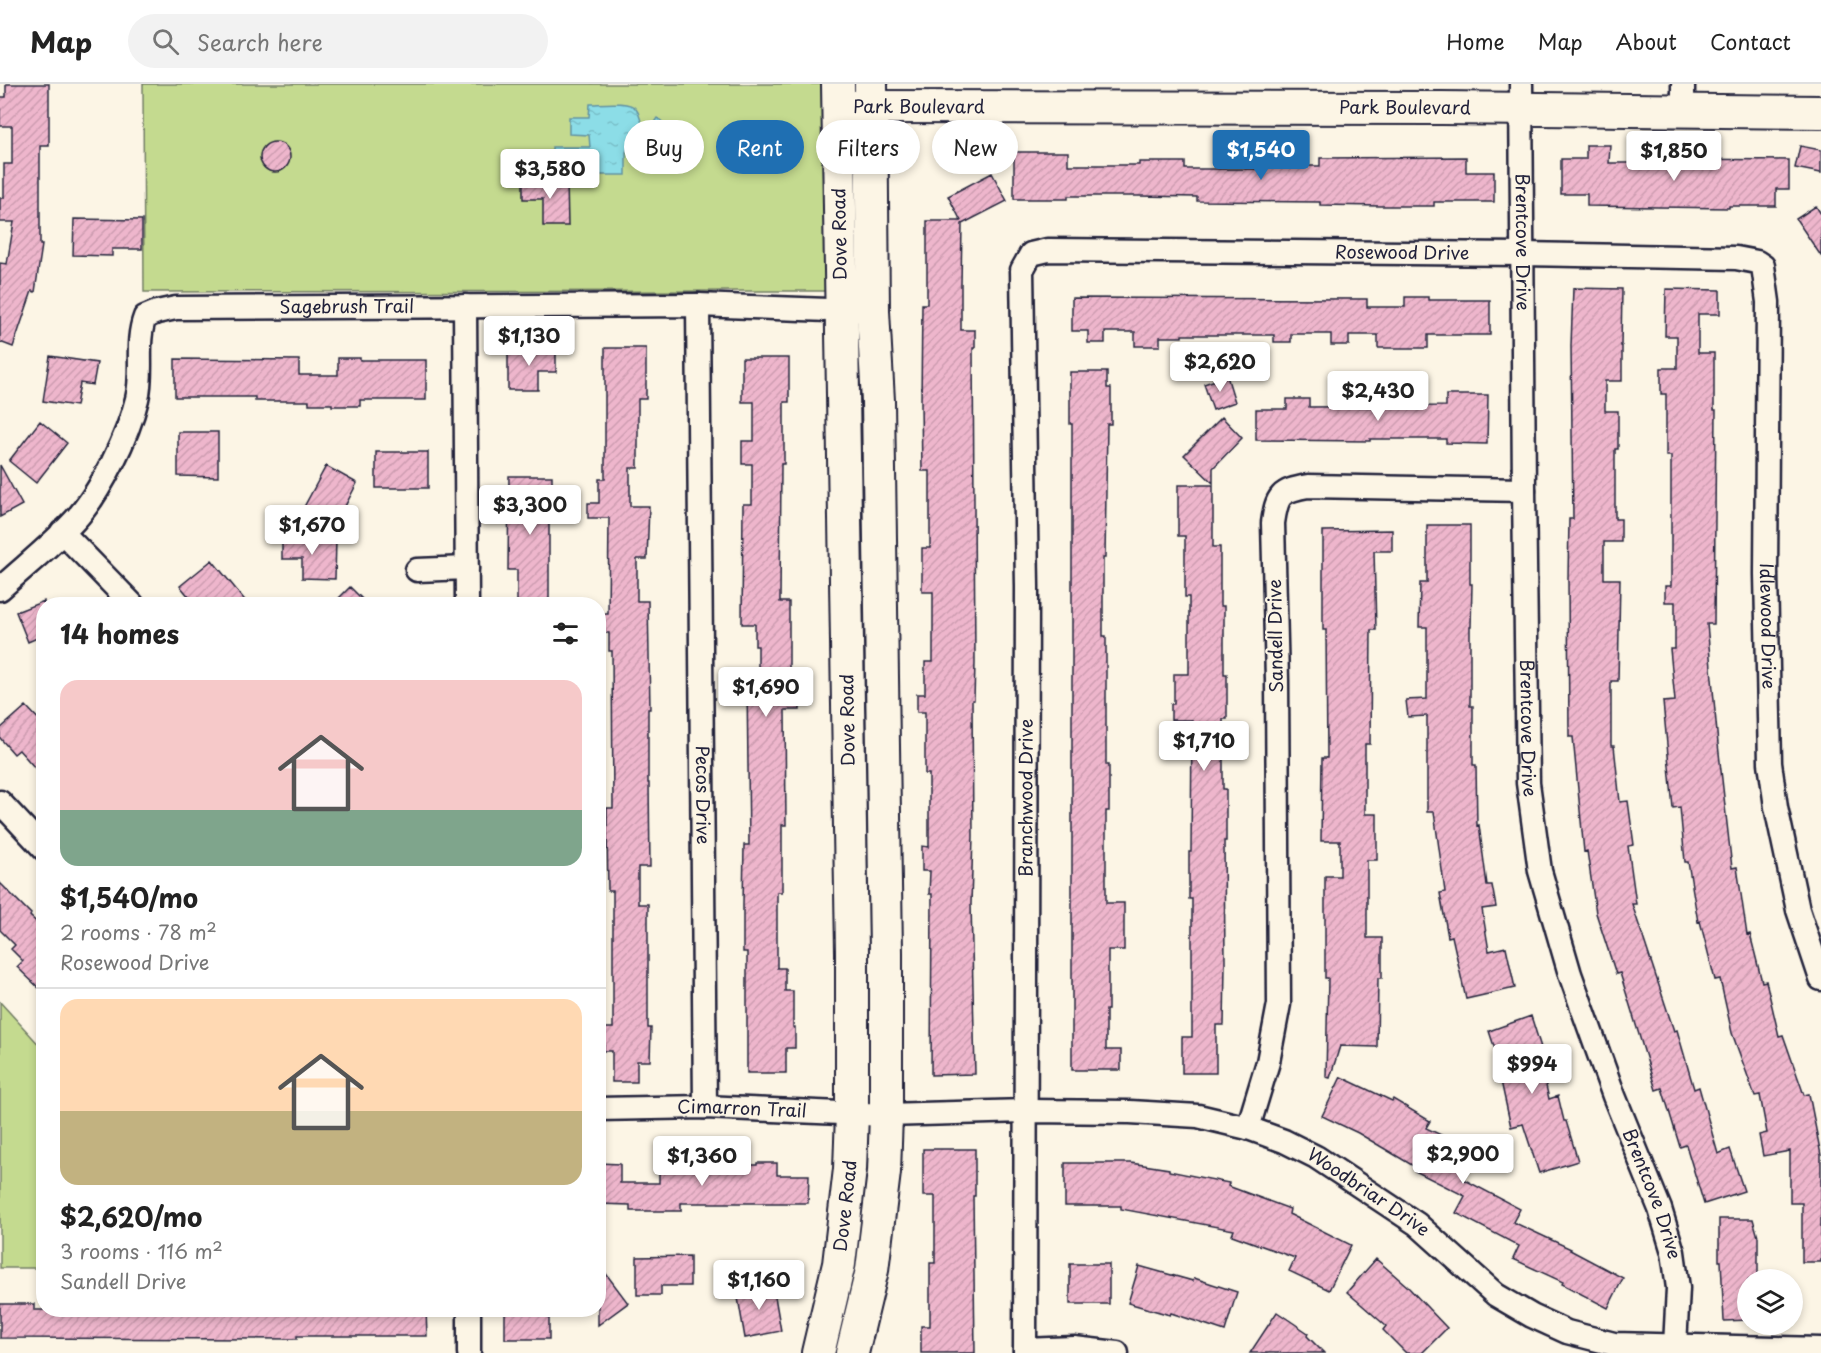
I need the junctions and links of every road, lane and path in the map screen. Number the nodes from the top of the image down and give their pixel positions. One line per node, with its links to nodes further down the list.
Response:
1 (838, 96): 2 (main road, Park Boulevard); 13 (main road, Dove Road)
2 (871, 96): 3 (main road, Park Boulevard); 12 (main road, Dove Road)
3 (1268, 96): 4 (main road, Park Boulevard)
4 (1521, 97): 5 (main road, Park Boulevard); 8 (street, Brentcove Drive)
5 (1683, 98): 6 (main road, Park Boulevard)
6 (1821, 112)
7 (1038, 251): 8 (street, Rosewood Drive); 26 (street, Branchwood Drive)
8 (1523, 254): 9 (street, Rosewood Drive); 14 (street, Brentcove Drive)
9 (1763, 267): 23 (street, Idlewood Drive)
10 (699, 305): 11 (street, Sagebrush Trail); 13 (street, Sagebrush Trail); 24 (street, Pecos Drive)
11 (465, 306): 15 (street, Sagebrush Trail); 16 (street)
12 (873, 311): 13 (street, Sagebrush Trail); 28 (main road, Dove Road)
13 (842, 312): 27 (main road, Dove Road)
14 (1524, 489): 29 (street, Sandell Drive); 31 (street, Brentcove Drive)
15 (63, 532): 18 (street, Sagebrush Trail); 19 (street)
16 (466, 568): 17 (street); 20 (street)
17 (417, 570)
18 (0, 589)
19 (125, 597)
20 (467, 597)
21 (0, 802): 22 (street)
22 (36, 840)
23 (1821, 979)
24 (705, 1107): 25 (street, Cimarron Trail); 27 (street, Cimarron Trail)
25 (606, 1109)
26 (1027, 1111): 28 (street, Woodbriar Drive); 29 (street, Woodbriar Drive); 33 (street, Branchwood Drive)
27 (852, 1114): 28 (street, Cimarron Trail); 35 (main road, Dove Road)
28 (886, 1114): 36 (main road, Dove Road)
29 (1248, 1128): 31 (street, Woodbriar Drive)
30 (470, 1317): 34 (street)
31 (1675, 1346): 32 (street, Woodbriar Drive)
32 (1821, 1349)
33 (1025, 1352): 37 (street)
34 (470, 1353)
35 (818, 1353)
36 (852, 1353)
37 (1117, 1353)

